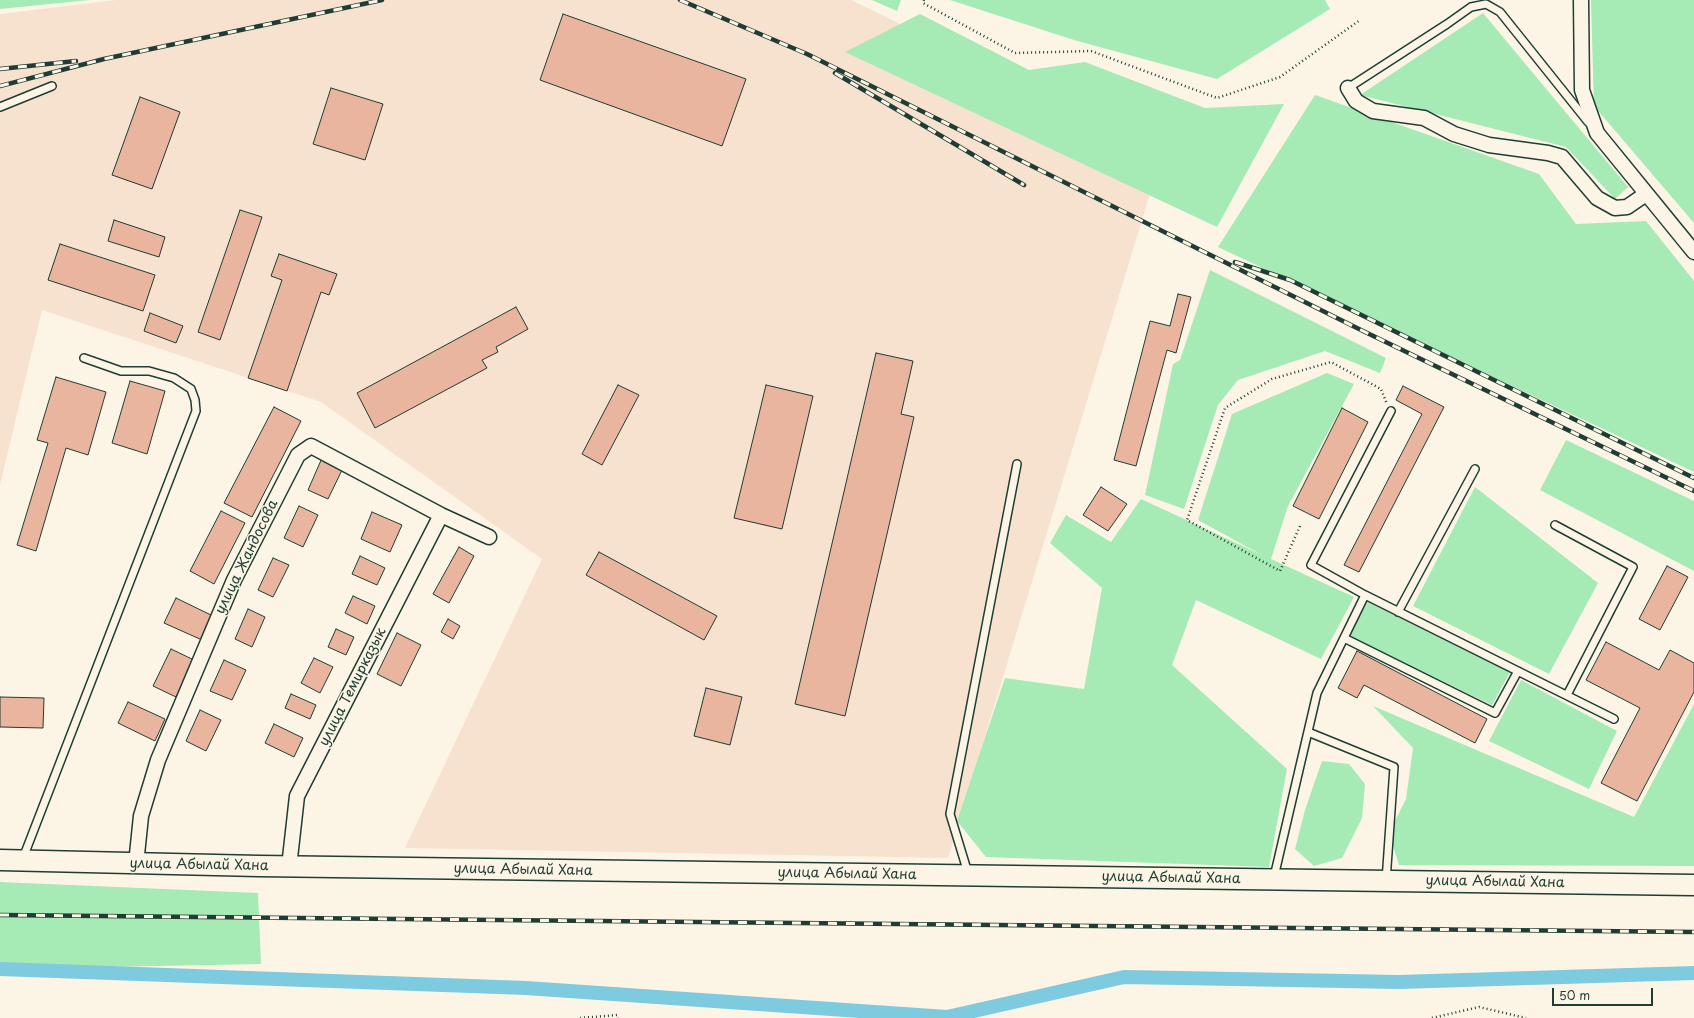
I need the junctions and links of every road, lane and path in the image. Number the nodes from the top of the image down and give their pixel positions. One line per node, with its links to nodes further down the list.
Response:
1 (924, 0): 3 (path)
2 (1581, 0): 7 (street)
3 (1360, 20)
4 (52, 86): 6 (lane)
5 (1348, 88): 7 (lane); 8 (street)
6 (0, 107)
7 (1597, 133): 8 (street)
8 (1646, 194): 9 (street)
9 (1694, 252)
10 (84, 358): 26 (lane)
11 (1391, 411): 16 (path); 18 (lane)
12 (1017, 464): 29 (lane)
13 (1474, 469): 19 (lane)
14 (441, 515): 17 (street, улица Жандосова); 27 (street, улица Жандосова); 28 (street, улица Темирказык)
15 (1555, 525): 22 (lane)
16 (1300, 526)
17 (489, 537)
18 (1365, 595): 19 (lane); 20 (lane)
19 (1398, 612): 21 (lane)
20 (1344, 638): 21 (lane); 24 (lane)
21 (1518, 671): 22 (lane)
22 (1567, 696): 23 (lane)
23 (1614, 719)
24 (1308, 732): 30 (lane); 31 (lane)
25 (0, 860): 26 (main road, улица Абылай Хана)
26 (23, 860): 27 (main road, улица Абылай Хана)
27 (136, 864): 28 (main road, улица Абылай Хана)
28 (289, 867): 29 (main road, улица Абылай Хана)
29 (969, 876): 30 (main road, улица Абылай Хана)
30 (1274, 879): 31 (main road, улица Абылай Хана)
31 (1386, 881): 32 (main road, улица Абылай Хана)
32 (1694, 885)
33 (580, 1018): 34 (path)
34 (618, 1018)
35 (1432, 1018): 36 (path)
36 (1526, 1018)

